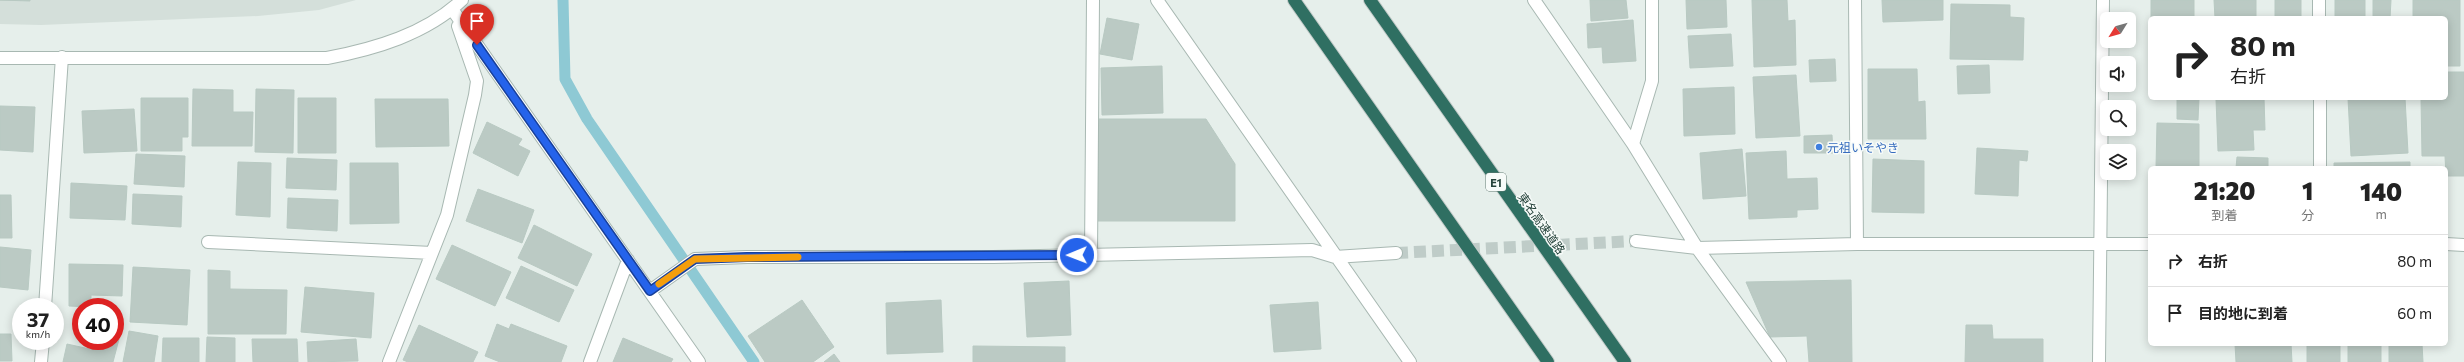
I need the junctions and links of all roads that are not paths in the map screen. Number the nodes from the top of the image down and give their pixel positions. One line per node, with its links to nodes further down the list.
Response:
1 (462, 0): 11 (street)
2 (1093, 0): 28 (street)
3 (1157, 0): 29 (street)
4 (1294, 0): 39 (highway)
5 (1370, 0): 40 (highway, 東名高速道路 / E1)
6 (1534, 0): 16 (street)
7 (1652, 0): 16 (street)
8 (1855, 0): 20 (street)
9 (2103, 0): 21 (street)
10 (2319, 0): 12 (street)
11 (452, 10): 13 (street); 26 (street); 30 (street)
12 (2320, 16)
13 (62, 57): 14 (street); 32 (street)
14 (0, 58)
15 (2320, 100): 17 (street)
16 (1633, 144): 25 (street)
17 (2320, 166)
18 (1636, 241): 25 (street)
19 (208, 242): 26 (street)
20 (1857, 244): 21 (street); 25 (street)
21 (2100, 244): 22 (street); 42 (street)
22 (2148, 244)
23 (2448, 244): 24 (street)
24 (2464, 245)
25 (1697, 248): 41 (street)
26 (432, 253): 35 (street)
27 (1396, 253): 29 (street)
28 (1091, 255): 29 (street); 31 (street)
29 (1335, 257): 38 (street)
30 (628, 260): 31 (street); 36 (street)
31 (650, 291): 37 (street)
32 (46, 298)
33 (42, 350): 34 (street)
34 (41, 362)
35 (389, 362)
36 (590, 362)
37 (699, 362)
38 (1410, 362)
39 (1548, 362)
40 (1625, 362)
41 (1780, 362)
42 (2099, 362)

